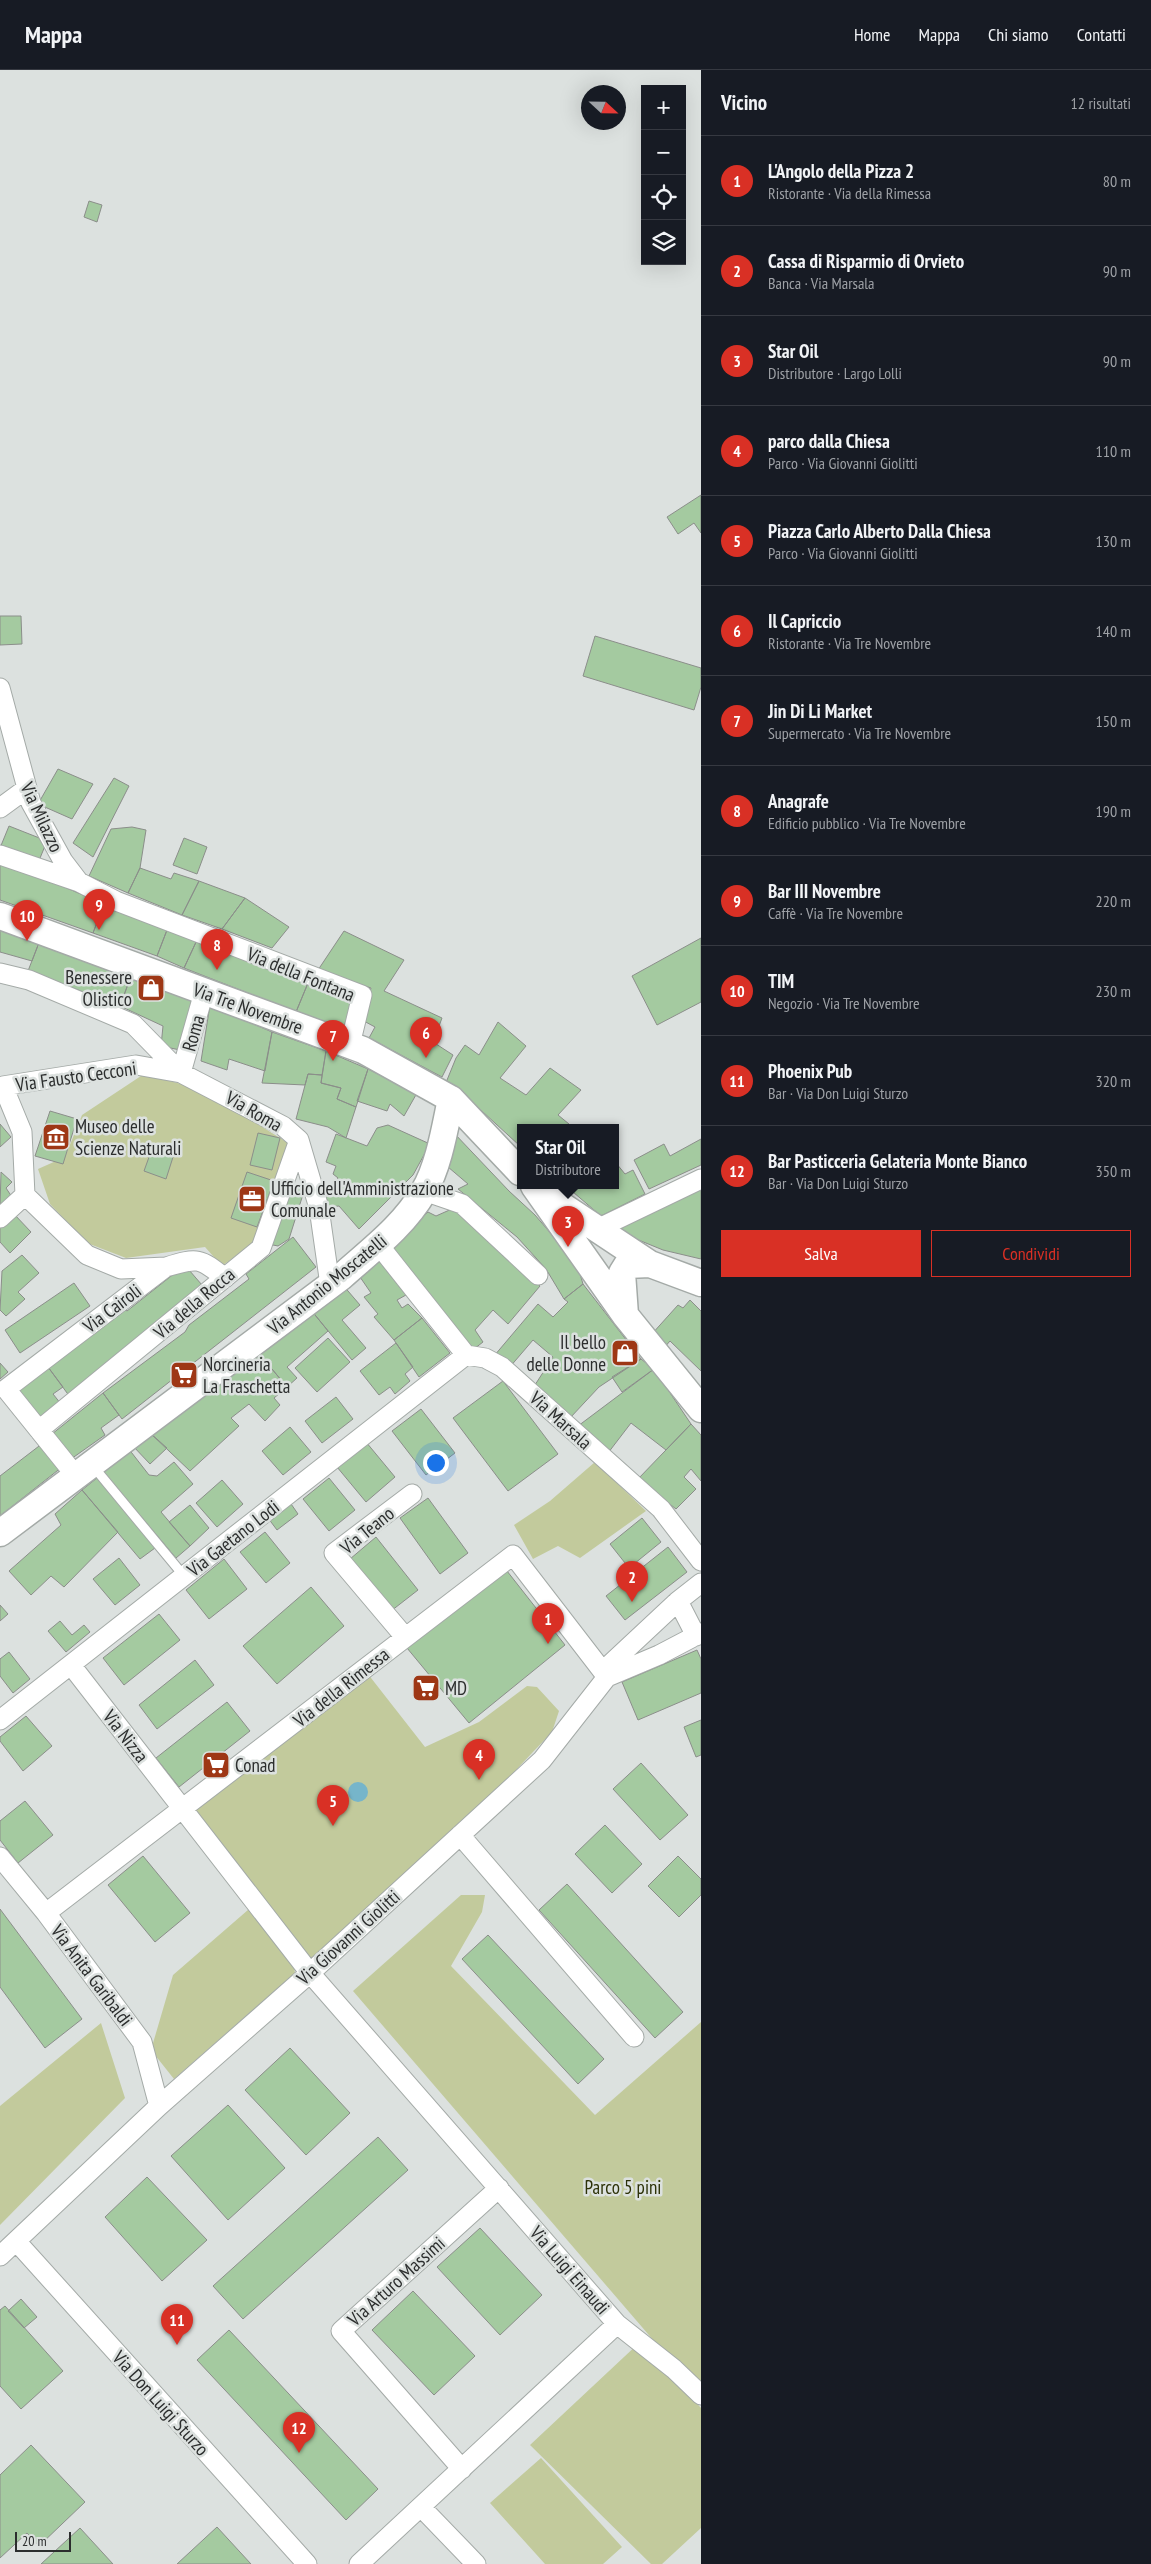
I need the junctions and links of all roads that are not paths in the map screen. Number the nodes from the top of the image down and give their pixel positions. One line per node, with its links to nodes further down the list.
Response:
1 (0, 688): 2 (street, Via Milazzo)
2 (26, 790): 3 (street); 5 (street, Via Milazzo)
3 (0, 808)
4 (0, 856): 5 (street, Via della Fontana)
5 (79, 882): 9 (street, Via della Fontana)
6 (0, 916): 8 (main road, Via Tre Novembre)
7 (0, 973): 10 (street)
8 (204, 992): 9 (main road, Via Tre Novembre); 10 (street, Roma)
9 (350, 1045): 12 (main road, Via Tre Novembre)
10 (181, 1073): 11 (street, Via Fausto Cecconi); 13 (street, Via Roma)
11 (2, 1087): 19 (street)
12 (451, 1099): 14 (main road, Via Tre Novembre); 18 (main road, Via Antonio Moscatelli)
13 (298, 1140): 26 (street, Via della Rocca); 28 (street, Via Roma)
14 (517, 1169)
15 (701, 1179): 21 (street)
16 (537, 1189): 21 (main road)
17 (537, 1189): 29 (main road)
18 (424, 1191): 22 (main road, Via Antonio Moscatelli); 25 (street)
19 (25, 1195): 20 (street); 24 (street)
20 (0, 1218)
21 (597, 1229): 23 (main road)
22 (378, 1244): 28 (main road, Via Antonio Moscatelli); 30 (street)
23 (650, 1264): 27 (main road); 29 (main road)
24 (166, 1267): 26 (street, Via Cairoli); 32 (street, Via Cairoli)
25 (538, 1275)
26 (225, 1278): 32 (street, Via della Rocca)
27 (701, 1283)
28 (330, 1285): 33 (main road, Via Antonio Moscatelli)
29 (625, 1315): 31 (main road)
30 (466, 1355): 36 (street, Via Marsala); 37 (street, Via Gaetano Lodi)
31 (701, 1409)
32 (40, 1430): 33 (street)
33 (84, 1470): 35 (main road, Via Antonio Moscatelli); 37 (lane)
34 (412, 1494): 41 (street, Via Teano)
35 (0, 1533)
36 (701, 1561)
37 (184, 1576): 42 (street, Via Gaetano Lodi)
38 (701, 1582): 39 (street)
39 (678, 1601): 40 (street); 43 (street, Via Giovanni Giolitti)
40 (698, 1634): 43 (street)
41 (405, 1638): 43 (street, Via della Rimessa); 45 (street, Via della Rimessa)
42 (71, 1665): 44 (street, Via Gaetano Lodi); 45 (street, Via Nizza)
43 (605, 1674): 46 (street, Via Giovanni Giolitti)
44 (0, 1720)
45 (182, 1808): 48 (street, Via della Rimessa); 49 (street, Via Nizza)
46 (460, 1835): 49 (street, Via Giovanni Giolitti); 50 (street)
47 (0, 1857): 48 (street, Via Anita Garibaldi)
48 (46, 1913): 51 (street, Via Anita Garibaldi)
49 (310, 1973): 51 (street, Via Giovanni Giolitti); 52 (street, Via Luigi Einaudi)
50 (634, 2037)
51 (159, 2106): 53 (street, Via Giovanni Giolitti)
52 (499, 2188): 55 (street, Via Luigi Einaudi); 57 (street, Via Arturo Massimi)
53 (16, 2241): 54 (street, Via Giovanni Giolitti); 59 (street, Via Don Luigi Sturzo)
54 (0, 2256)
55 (617, 2324): 56 (street); 57 (street, Via Luigi Einaudi)
56 (701, 2395)
57 (462, 2469): 58 (street, Via Luigi Einaudi)
58 (421, 2507): 60 (street, Via Luigi Einaudi); 61 (street)
59 (307, 2564)
60 (359, 2564)
61 (476, 2564)

